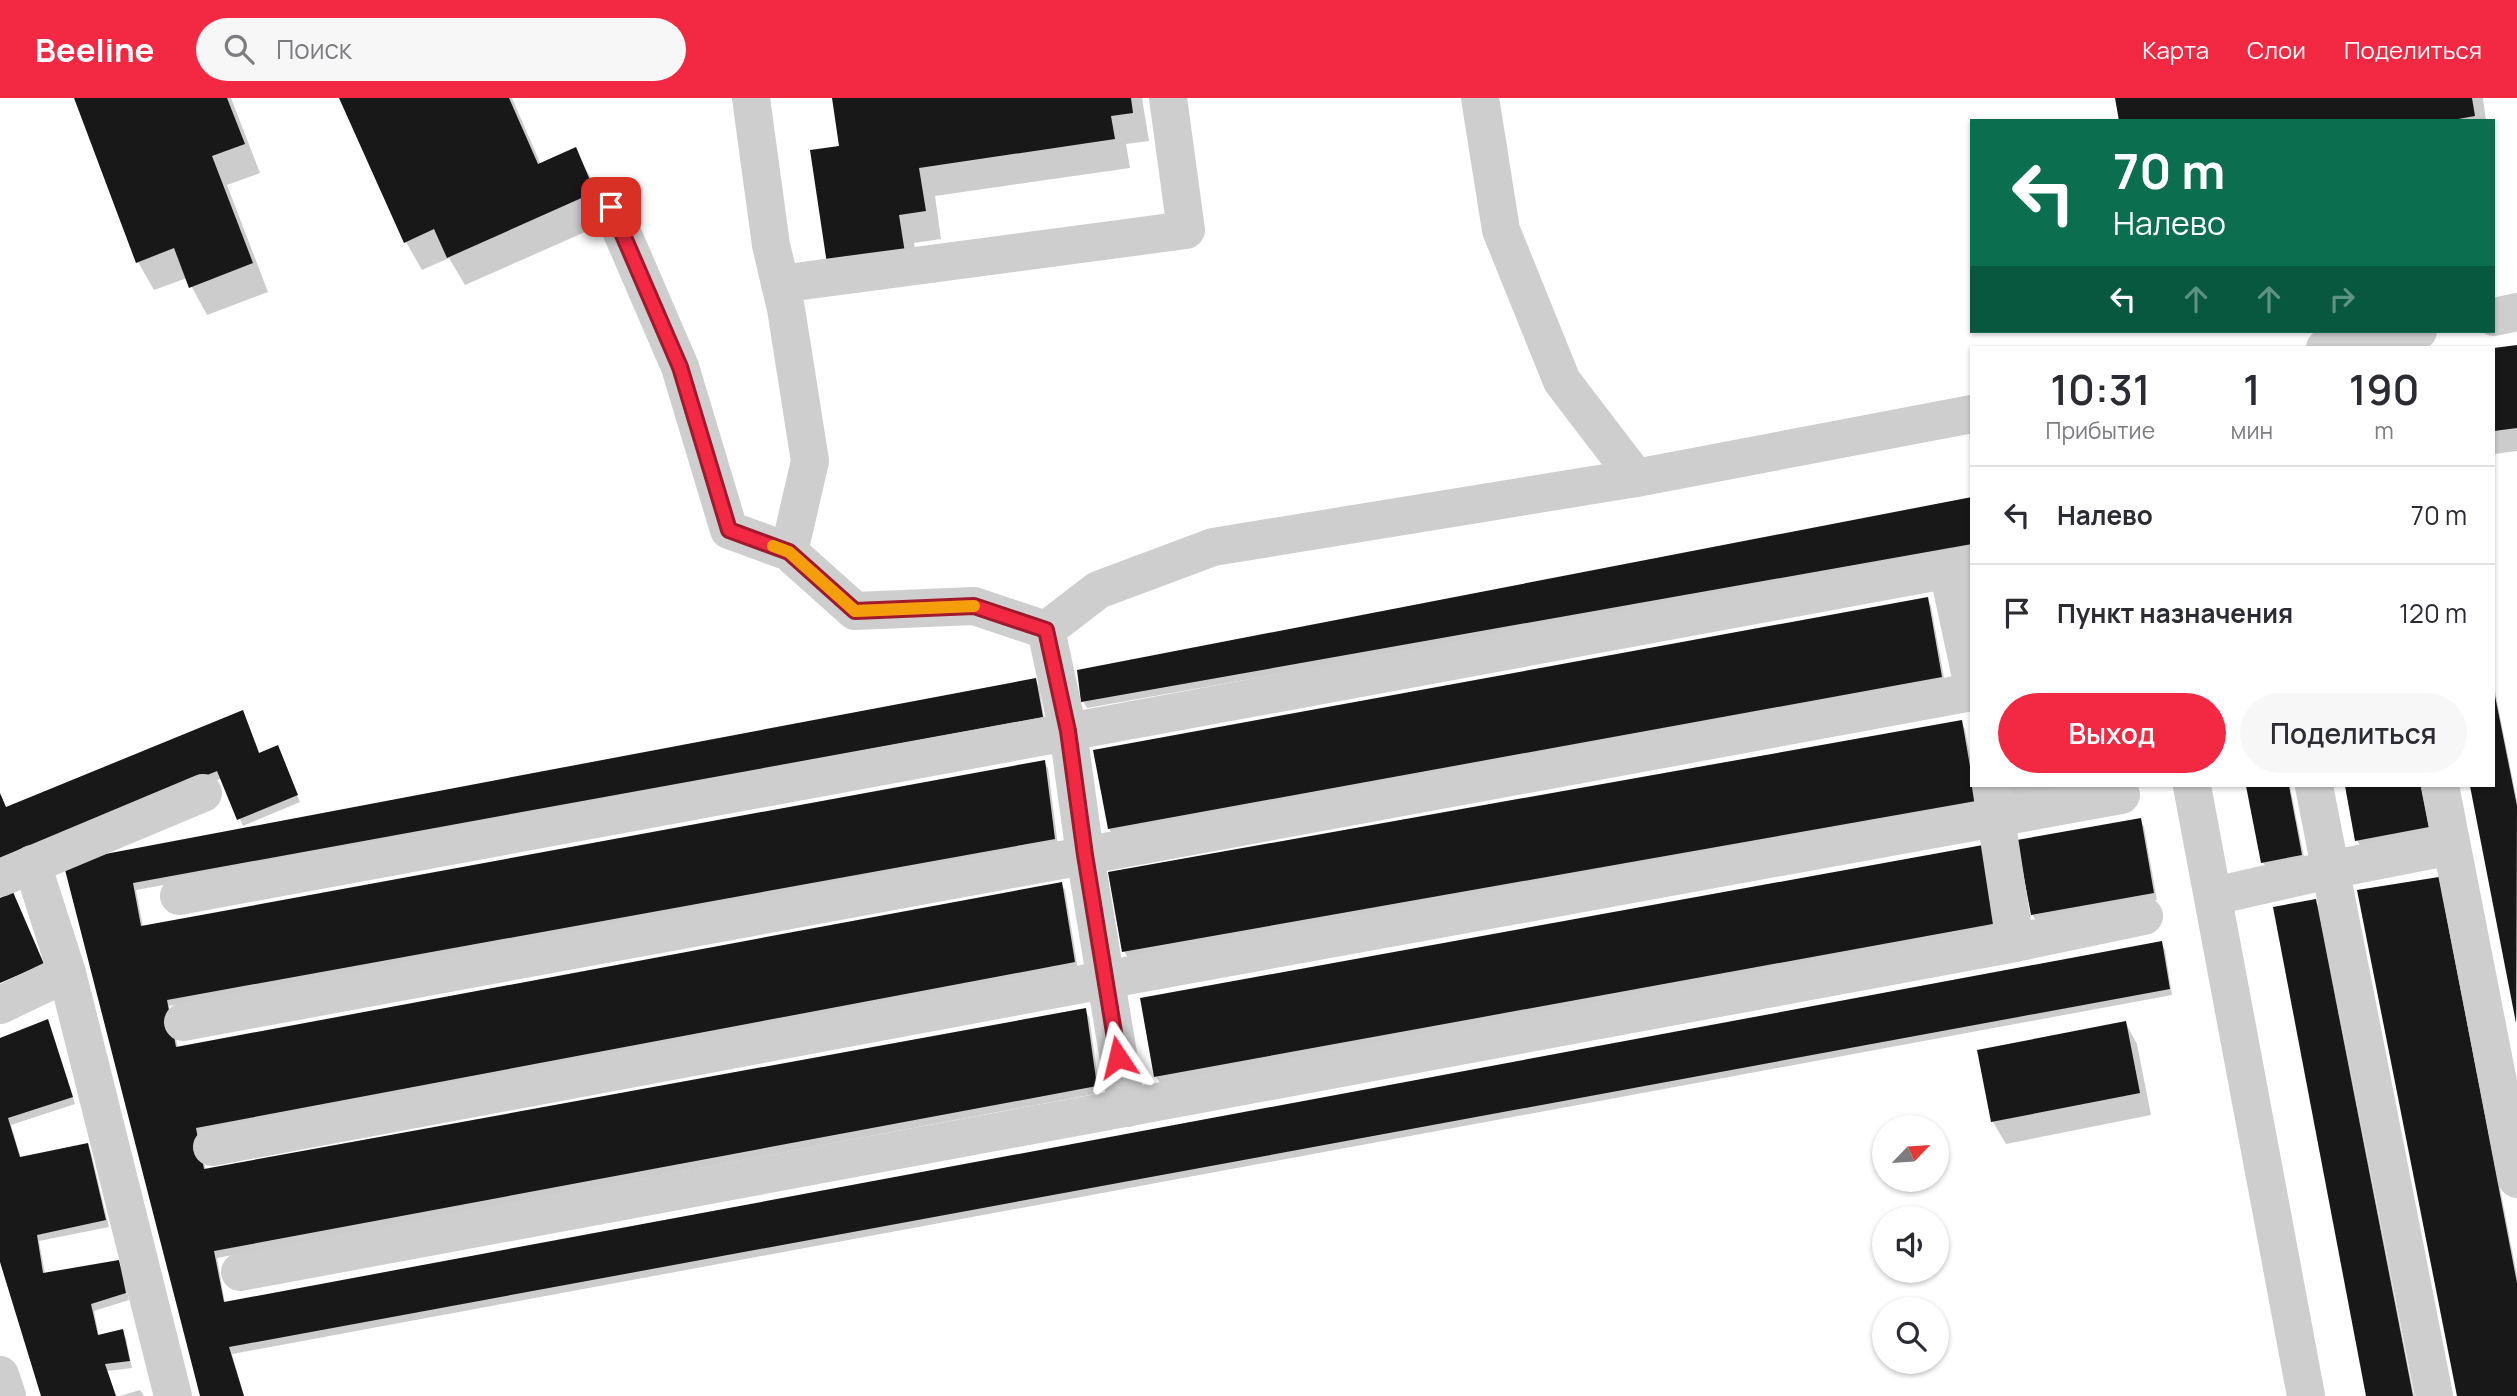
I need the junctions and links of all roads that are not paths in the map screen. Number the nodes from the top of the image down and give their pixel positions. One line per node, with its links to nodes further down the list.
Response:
1 (751, 98): 5 (lane)
2 (1168, 98): 5 (lane)
3 (1480, 98): 11 (lane)
4 (611, 207): 12 (lane)
5 (780, 284): 12 (lane)
6 (2517, 312): 7 (lane)
7 (2495, 317)
8 (2407, 333): 9 (lane)
9 (2336, 346)
10 (1970, 414): 11 (lane)
11 (1636, 478): 14 (lane)
12 (789, 552): 14 (lane)
13 (1960, 567): 15 (lane); 17 (lane)
14 (1046, 630): 17 (lane)
15 (1970, 663)
16 (1970, 692): 25 (lane)
17 (1068, 731): 25 (lane); 28 (lane)
18 (2192, 787): 29 (lane)
19 (2314, 787): 26 (lane)
20 (2440, 787): 24 (lane)
21 (203, 793): 27 (lane)
22 (2121, 795): 23 (lane)
23 (1994, 802): 31 (lane); 33 (lane)
24 (2451, 846): 26 (lane); 38 (lane)
25 (1085, 855): 33 (lane); 35 (lane)
26 (2329, 870): 29 (lane); 44 (lane)
27 (16, 871): 32 (lane)
28 (179, 896)
29 (2214, 896): 43 (lane)
30 (2144, 916): 31 (lane)
31 (2015, 943): 36 (lane)
32 (67, 973): 34 (lane); 42 (lane)
33 (1104, 980): 36 (lane); 37 (lane)
34 (0, 1005)
35 (183, 1022)
36 (1127, 1108): 39 (lane)
37 (212, 1147)
38 (2517, 1179)
39 (240, 1272)
40 (0, 1375): 41 (lane)
41 (7, 1396)
42 (173, 1396)
43 (2306, 1396)
44 (2434, 1396)

